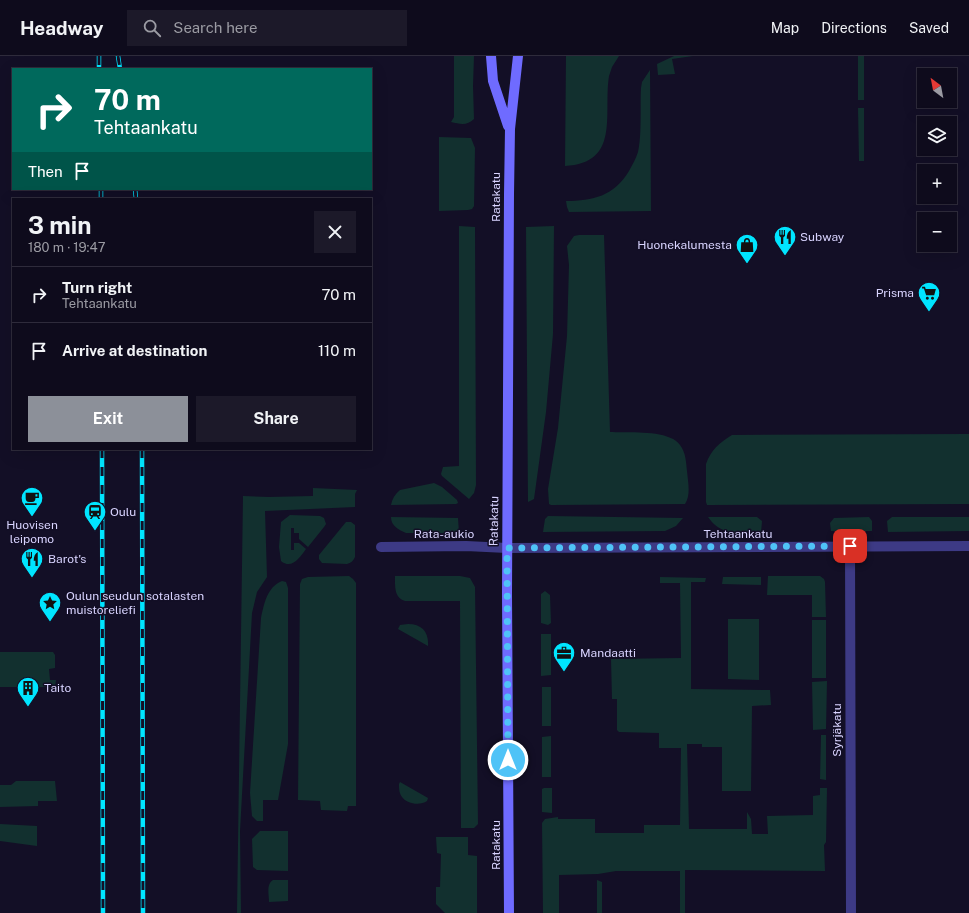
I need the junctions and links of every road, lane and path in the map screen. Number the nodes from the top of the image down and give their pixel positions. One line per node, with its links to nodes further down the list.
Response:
1 (491, 56): 3 (street, Ratakatu)
2 (518, 56): 3 (street, Ratakatu)
3 (510, 129): 7 (street, Ratakatu)
4 (850, 546): 5 (street, Tehtaankatu); 7 (street, Tehtaankatu); 9 (street, Syrjäkatu)
5 (969, 546)
6 (380, 547): 7 (street, Rata-aukio)
7 (507, 548): 8 (street, Ratakatu)
8 (509, 913)
9 (851, 913)

